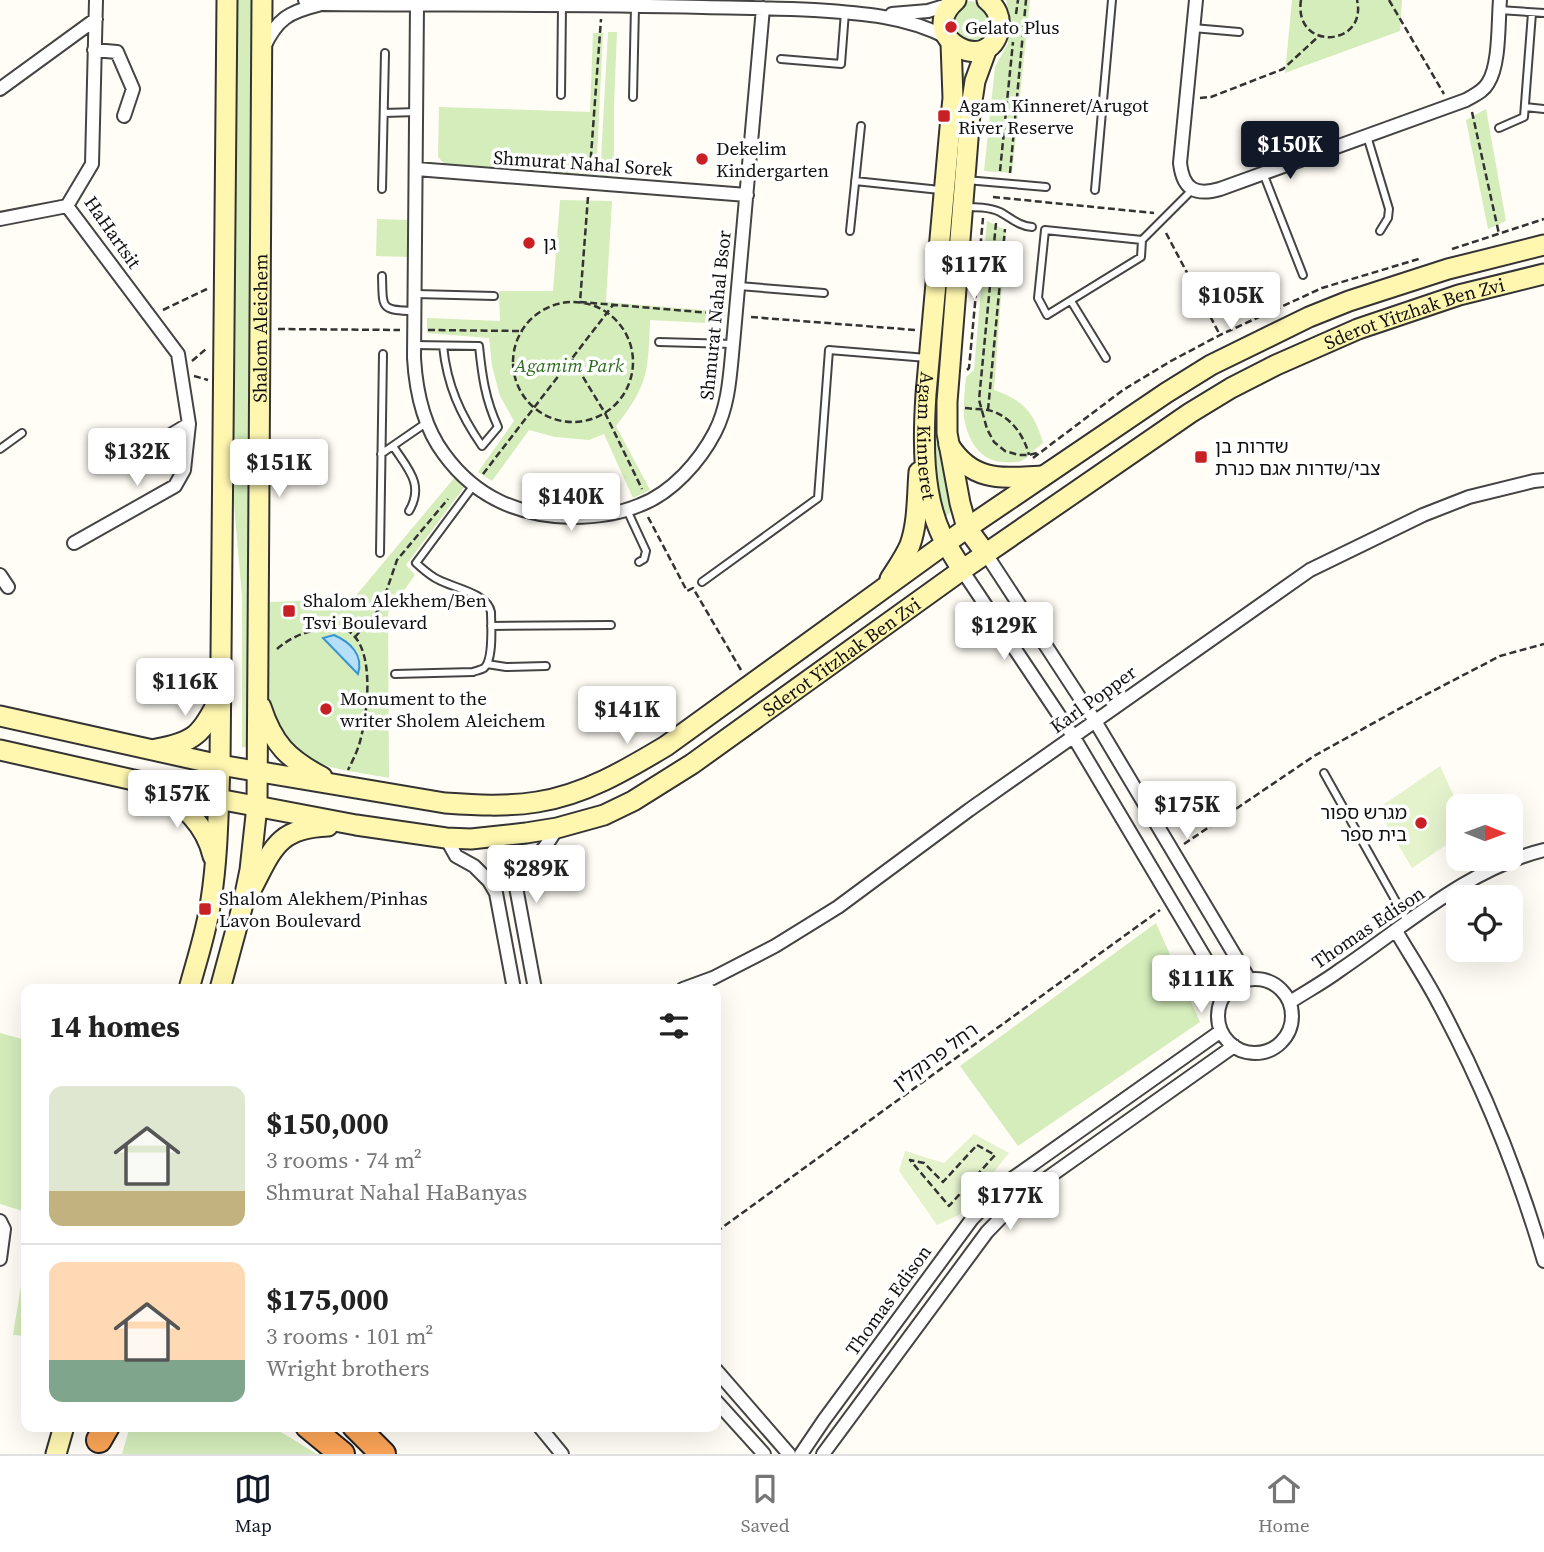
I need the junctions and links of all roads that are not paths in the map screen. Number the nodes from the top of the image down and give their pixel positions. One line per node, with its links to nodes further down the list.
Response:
1 (96, 0): 23 (street, HaHartsit)
2 (227, 0): 105 (main road, Shalom Aleichem)
3 (262, 0): 29 (main road, Shalom Aleichem)
4 (305, 0): 12 (street)
5 (1112, 0): 48 (lane)
6 (1196, 0): 24 (street)
7 (954, 1): 22 (street); 26 (main road, Agam Kinneret)
8 (990, 1): 27 (main road, Agam Kinneret)
9 (384, 2): 12 (street); 14 (street)
10 (501, 2): 14 (street); 15 (street)
11 (603, 2): 15 (street); 17 (street)
12 (322, 4): 29 (street)
13 (745, 4): 17 (street); 18 (street)
14 (418, 5): 37 (street, Shmurat Nahal Bsor)
15 (562, 5): 33 (lane)
16 (1500, 5): 20 (lane); 42 (street)
17 (635, 6): 34 (lane)
18 (763, 8): 19 (street); 51 (street, Shmurat Nahal Bsor)
19 (845, 12): 22 (street); 31 (lane)
20 (1532, 13): 21 (lane); 35 (lane)
21 (1544, 13)
22 (878, 15): 26 (street)
23 (96, 19): 28 (street, HaHartsit); 32 (street)
24 (1193, 28): 25 (lane); 49 (street)
25 (1239, 32)
26 (949, 40): 27 (main road); 50 (main road, Agam Kinneret)
27 (987, 48): 50 (main road, Agam Kinneret)
28 (94, 50): 39 (street); 52 (street, HaHartsit)
29 (262, 51): 106 (main road, Shalom Aleichem)
30 (385, 53): 38 (lane)
31 (781, 59)
32 (0, 89)
33 (561, 95)
34 (633, 97)
35 (1525, 107): 36 (lane); 41 (lane)
36 (1544, 108)
37 (417, 112): 38 (lane); 43 (street, Shmurat Nahal Bsor)
38 (384, 113): 47 (lane)
39 (124, 116)
40 (861, 127): 45 (lane)
41 (1499, 128)
42 (1367, 136): 44 (street); 56 (lane)
43 (416, 169): 51 (street, Shmurat Nahal Sorek); 64 (street, Shmurat Nahal Bsor)
44 (1264, 173): 49 (street); 60 (lane)
45 (855, 181): 50 (lane); 55 (lane)
46 (1046, 187): 50 (lane)
47 (382, 189)
48 (1095, 190)
49 (1192, 190): 57 (lane)
50 (959, 193): 54 (lane); 73 (main road, Agam Kinneret); 79 (main road, Agam Kinneret)
51 (747, 195): 62 (street, Shmurat Nahal Bsor)
52 (67, 206): 53 (street); 77 (street, HaHartsit)
53 (0, 219)
54 (1032, 228)
55 (850, 231)
56 (1380, 231)
57 (1142, 240): 66 (lane); 66 (lane)
58 (1544, 245): 84 (main road, Sderot Yitzhak Ben Zvi)
59 (1544, 274): 93 (main road, Sderot Yitzhak Ben Zvi)
60 (1303, 275)
61 (382, 276): 67 (lane)
62 (739, 286): 63 (lane); 69 (street, Shmurat Nahal Bsor)
63 (824, 293)
64 (415, 294): 65 (lane); 67 (street, Shmurat Nahal Bsor)
65 (494, 296)
66 (1071, 301): 74 (lane)
67 (415, 311): 70 (street, Shmurat Nahal Bsor)
68 (659, 342): 69 (lane)
69 (733, 344): 87 (street, Shmurat Nahal Bsor)
70 (414, 345): 71 (lane); 76 (street, Shmurat Nahal Bsor)
71 (443, 346): 71 (lane)
72 (383, 354): 82 (lane)
73 (929, 358): 75 (main road, Agam Kinneret); 97 (lane)
74 (1106, 358)
75 (924, 419): 91 (main road, Agam Kinneret); 99 (main road)
76 (426, 422): 80 (lane); 86 (street, Shmurat Nahal Bsor)
77 (189, 424): 83 (street); 90 (street, HaHartsit)
78 (22, 433): 81 (lane)
79 (948, 444): 84 (main road); 89 (main road, Agam Kinneret)
80 (393, 446): 82 (lane); 88 (lane)
81 (0, 449)
82 (381, 454): 92 (lane)
83 (121, 465)
84 (1044, 475): 89 (main road, Sderot Yitzhak Ben Zvi)
85 (1544, 480): 108 (street, Karl Popper)
86 (474, 485): 87 (street, Shmurat Nahal Bsor); 101 (lane)
87 (627, 510): 94 (lane)
88 (410, 511)
89 (967, 528): 91 (main road, Sderot Yitzhak Ben Zvi); 93 (main road, Agam Kinneret)
90 (74, 543)
91 (946, 544): 95 (main road, Agam Kinneret); 99 (main road, Sderot Yitzhak Ben Zvi)
92 (380, 553)
93 (986, 554): 95 (main road, Sderot Yitzhak Ben Zvi); 108 (street)
94 (639, 562)
95 (962, 570): 109 (street); 120 (main road, Sderot Yitzhak Ben Zvi)
96 (0, 575): 98 (street)
97 (702, 582)
98 (8, 587)
99 (881, 591): 116 (main road, Sderot Yitzhak Ben Zvi)
100 (611, 625): 101 (lane)
101 (491, 626): 102 (lane)
102 (487, 664): 103 (lane); 104 (lane)
103 (546, 666)
104 (395, 674)
105 (222, 692): 111 (main road); 112 (main road, Shalom Aleichem)
106 (258, 695): 113 (main road, Shalom Aleichem); 116 (main road)
107 (0, 716): 111 (main road, Sderot Yitzhak Ben Zvi)
108 (1096, 721): 109 (street, Karl Popper); 127 (street)
109 (1073, 736): 132 (street, Karl Popper); 133 (street)
110 (0, 750): 115 (main road, Sderot Yitzhak Ben Zvi)
111 (152, 750): 112 (main road, Sderot Yitzhak Ben Zvi)
112 (220, 765): 113 (main road, Sderot Yitzhak Ben Zvi); 117 (main road, Shalom Aleichem)
113 (256, 771): 116 (main road, Sderot Yitzhak Ben Zvi); 118 (main road, Shalom Aleichem)
114 (1324, 773): 125 (lane)
115 (152, 784): 117 (main road, Sderot Yitzhak Ben Zvi); 123 (main road)
116 (339, 785)
117 (218, 799): 118 (main road, Sderot Yitzhak Ben Zvi); 123 (main road, Shalom Aleichem)
118 (257, 806): 119 (main road, Sderot Yitzhak Ben Zvi); 124 (main road, Shalom Aleichem)
119 (356, 825): 121 (main road, Sderot Yitzhak Ben Zvi); 124 (main road)
120 (557, 828): 121 (main road, Sderot Yitzhak Ben Zvi); 131 (street)
121 (446, 838): 130 (street)
122 (1544, 850): 125 (street, Thomas Edison)
123 (215, 869): 128 (main road, Shalom Aleichem)
124 (243, 904): 129 (main road, Shalom Aleichem)
125 (1407, 923): 126 (street, Thomas Edison)
126 (1396, 931): 134 (street, Thomas Edison); 139 (street)
127 (1249, 979): 133 (street); 134 (street)
128 (190, 984)
129 (221, 984)
130 (513, 984)
131 (534, 984)
132 (697, 984)
133 (1226, 993): 135 (street)
134 (1290, 1002): 136 (street)
135 (1221, 1031): 136 (street); 152 (street, Thomas Edison)
136 (1234, 1046): 153 (street, Thomas Edison)
137 (0, 1221): 138 (street)
138 (0, 1259)
139 (1544, 1261)
140 (721, 1376): 151 (street)
141 (721, 1407): 150 (street)
142 (62, 1432): 146 (main road)
143 (315, 1432): 147 (highway)
144 (361, 1432): 148 (highway)
145 (544, 1432): 149 (street)
146 (56, 1454)
147 (342, 1454)
148 (383, 1454)
149 (562, 1454)
150 (764, 1454)
151 (789, 1454)
152 (801, 1454)
153 (823, 1454)

